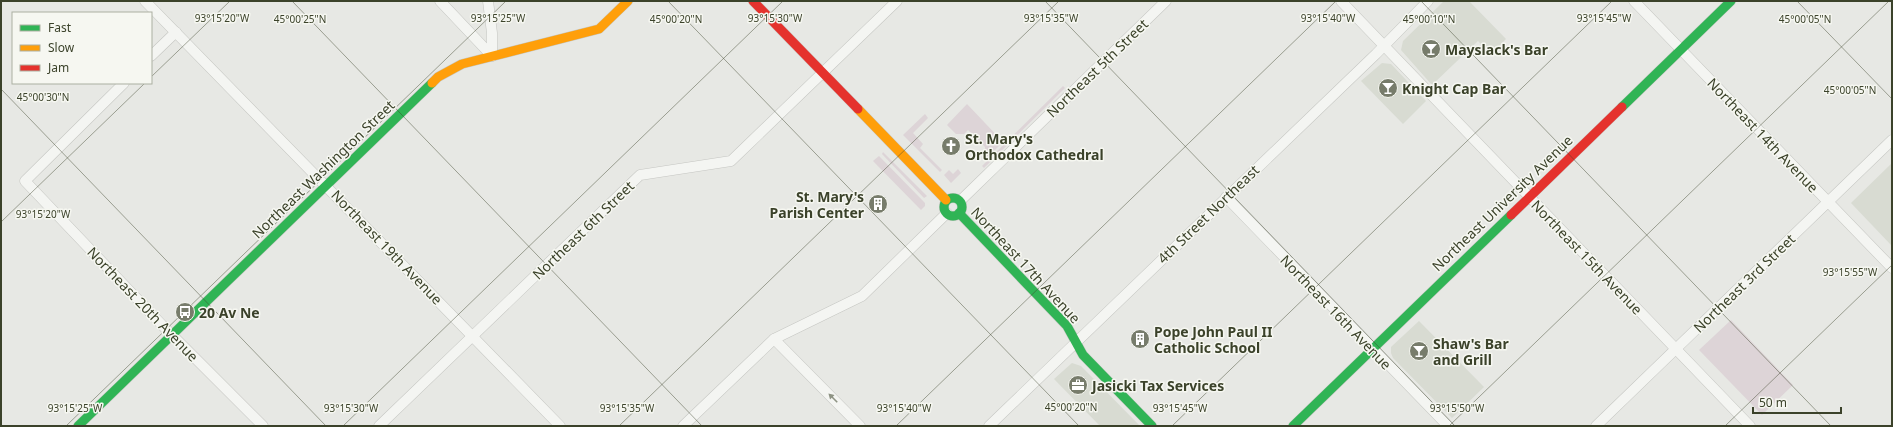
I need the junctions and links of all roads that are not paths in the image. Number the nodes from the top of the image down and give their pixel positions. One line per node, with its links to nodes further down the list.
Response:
1 (145, 1): 12 (street, Northeast 19th Avenue)
2 (440, 1): 16 (street)
3 (488, 1): 16 (street)
4 (628, 1): 16 (street, Northeast Washington Street)
5 (753, 1): 17 (street)
6 (897, 1): 17 (street, Northeast 6th Street)
7 (1166, 1): 24 (street, Northeast 5th Street)
8 (1341, 1): 13 (street, Northeast 15th Avenue)
9 (1428, 1): 13 (street, 4th Street Northeast)
10 (1634, 1): 14 (street, Northeast 14th Avenue)
11 (1731, 1): 14 (street, Northeast University Avenue)
12 (176, 32): 15 (street); 20 (street, Northeast 19th Avenue)
13 (1384, 46): 21 (street, 4th Street Northeast); 22 (street, Northeast 15th Avenue)
14 (1681, 50): 22 (street, Northeast University Avenue); 25 (street, Northeast 14th Avenue)
15 (152, 55)
16 (492, 56): 20 (street, Northeast Washington Street)
17 (822, 73): 23 (street); 30 (street, Northeast 6th Street)
18 (123, 84): 29 (street, Northeast 20th Avenue)
19 (1892, 140): 25 (street, Northeast 3rd Street)
20 (326, 185): 29 (street, Northeast Washington Street); 30 (street, Northeast 19th Avenue)
21 (1226, 197): 32 (street, 4th Street Northeast); 34 (street, Northeast 16th Avenue)
22 (1529, 197): 33 (street, Northeast 15th Avenue); 34 (street, Northeast University Avenue)
23 (946, 200): 24 (street); 27 (street)
24 (960, 201): 26 (street)
25 (1828, 202): 28 (street, Northeast 14th Avenue); 33 (street, Northeast 3rd Street)
26 (959, 213): 27 (street); 32 (street, Northeast 17th Avenue)
27 (946, 214): 31 (street)
28 (1892, 268)
29 (172, 334): 35 (street, Northeast Washington Street); 36 (street, Northeast 20th Avenue)
30 (473, 336): 37 (street, Northeast 6th Street); 38 (street, Northeast 19th Avenue)
31 (774, 339): 39 (street); 40 (street, one-way to 31)
32 (1076, 342): 41 (street, 4th Street Northeast); 42 (street, Northeast 17th Avenue)
33 (1676, 348): 45 (street, Northeast 3rd Street); 46 (street, Northeast 15th Avenue)
34 (1373, 349): 43 (street, Northeast University Avenue); 44 (street, Northeast 16th Avenue)
35 (78, 426)
36 (263, 426)
37 (379, 426)
38 (560, 426)
39 (683, 426)
40 (860, 426)
41 (989, 426)
42 (1152, 426)
43 (1293, 426)
44 (1448, 426)
45 (1596, 426)
46 (1750, 426)

